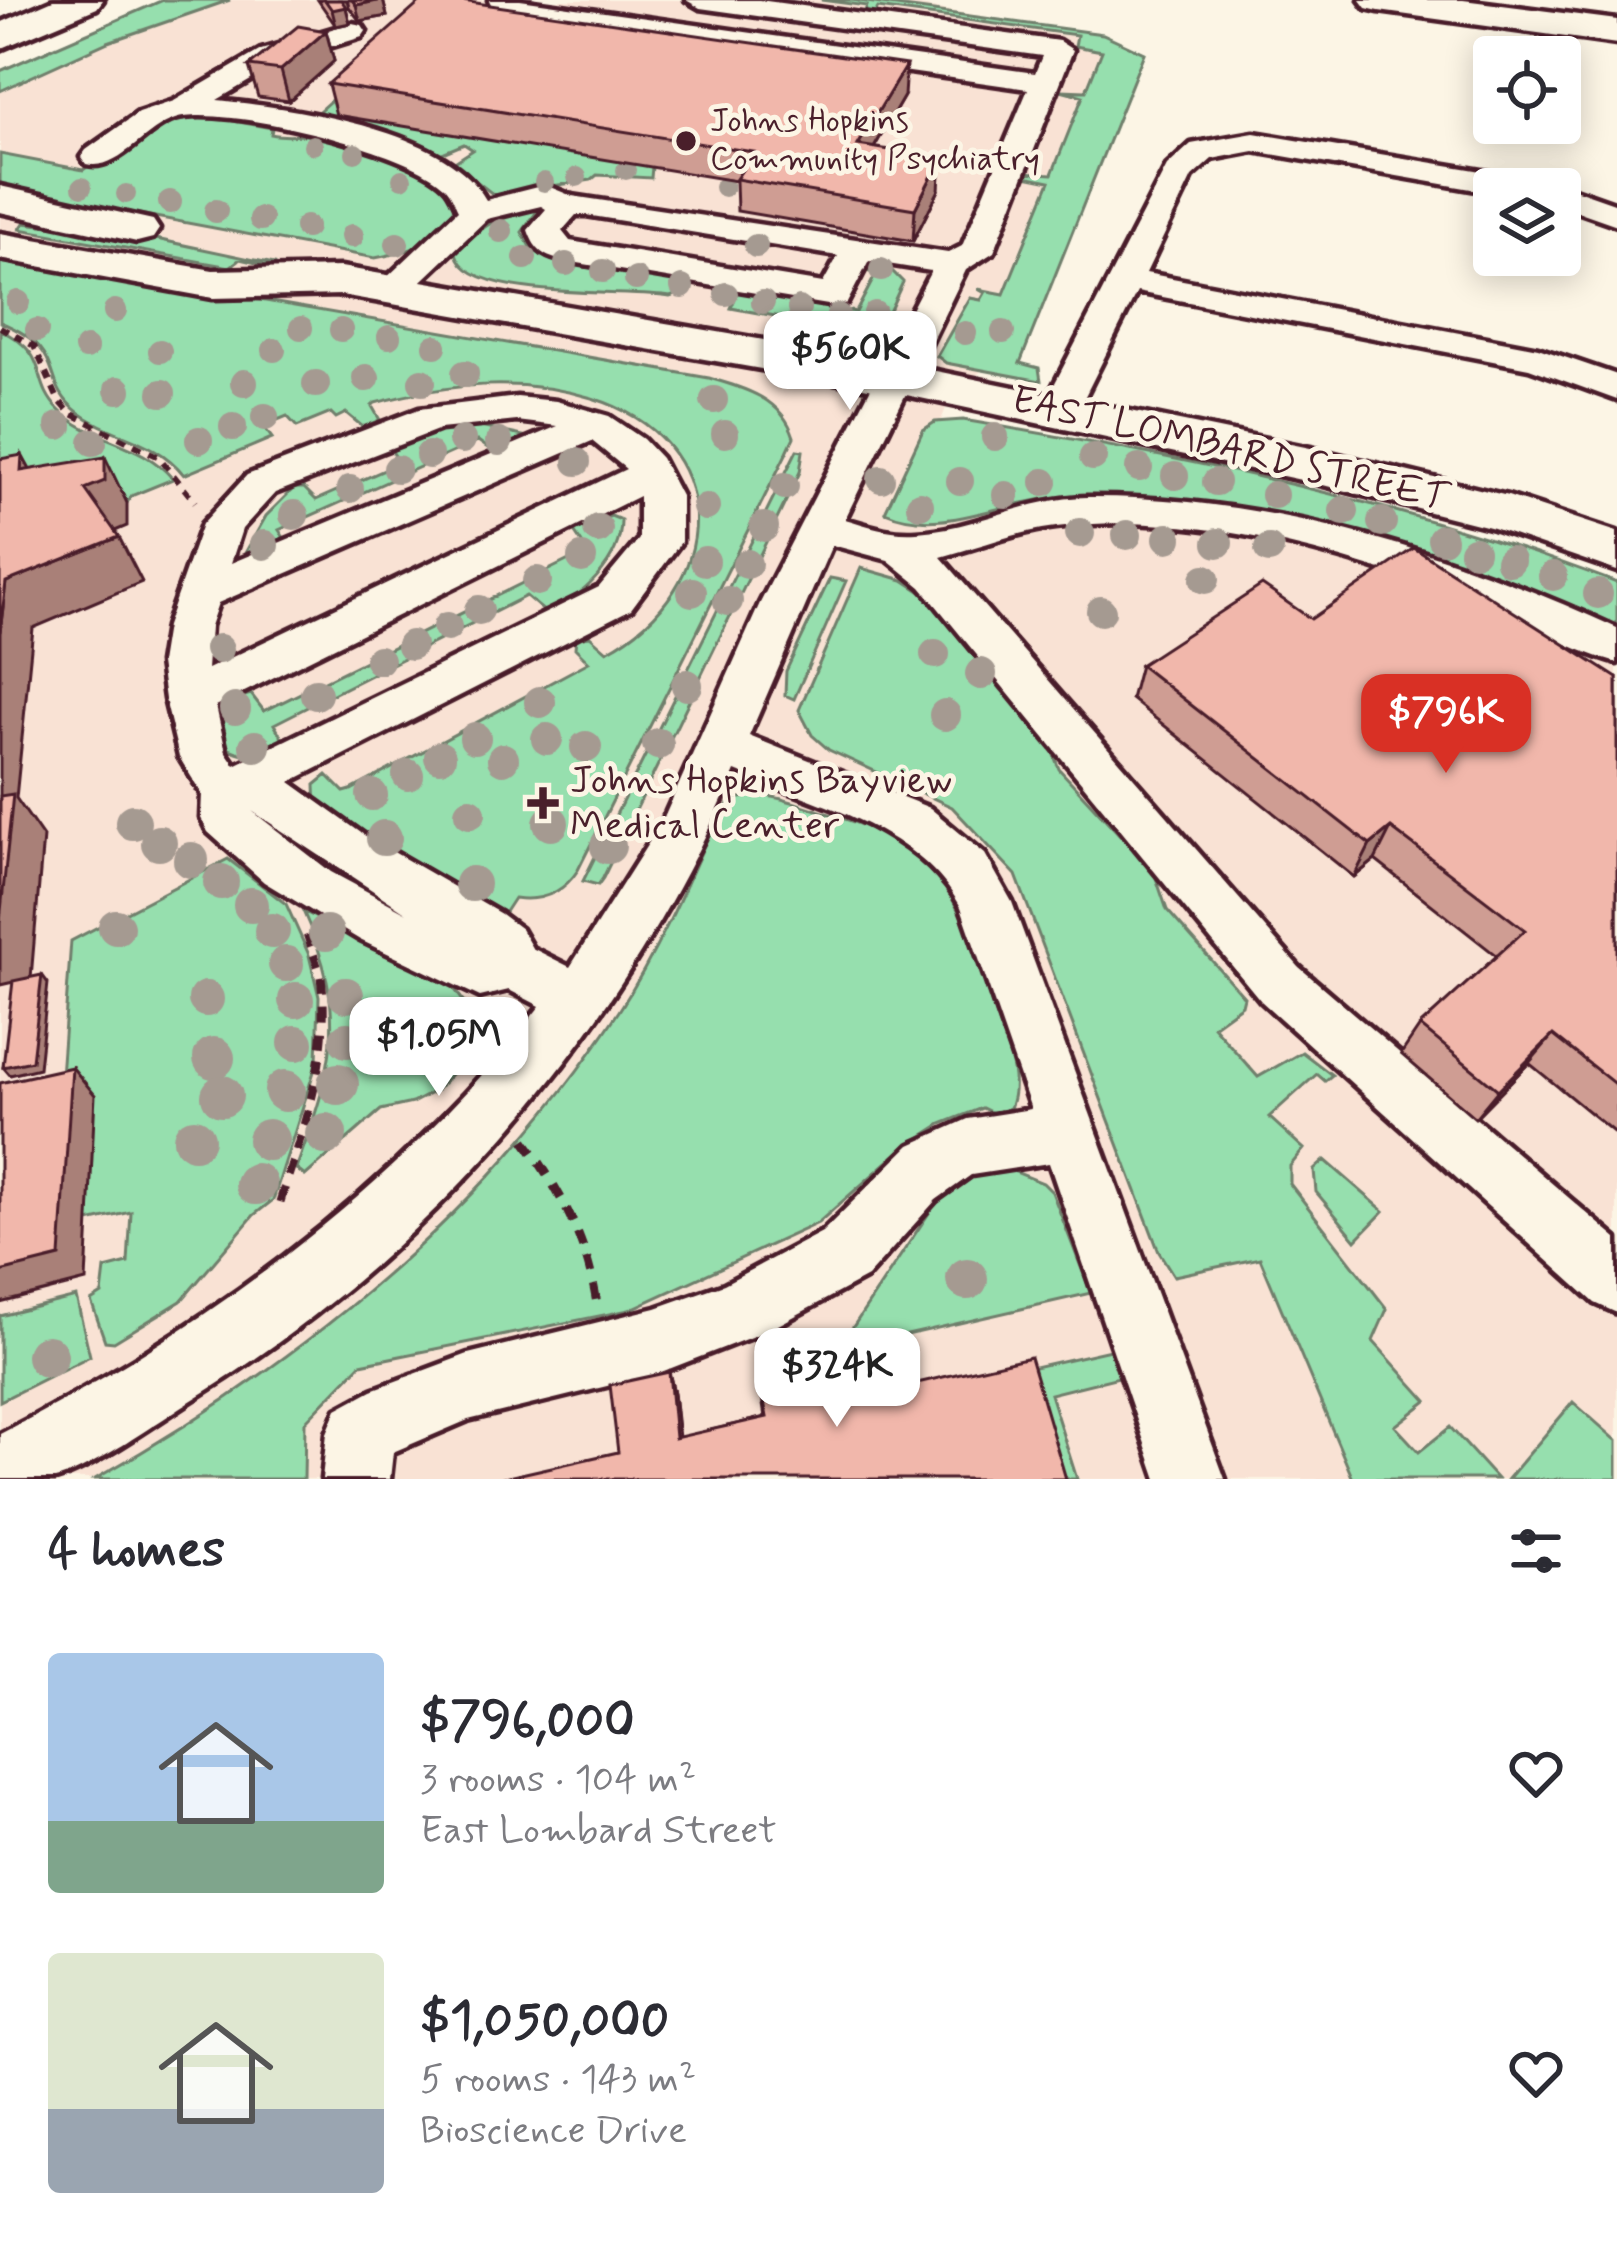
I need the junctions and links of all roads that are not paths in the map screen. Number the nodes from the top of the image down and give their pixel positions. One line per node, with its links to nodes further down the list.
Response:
1 (26, 0): 8 (highway)
2 (84, 0): 11 (highway)
3 (503, 0): 12 (street)
4 (700, 0): 12 (street)
5 (1379, 0): 10 (highway)
6 (1542, 0): 7 (highway)
7 (1617, 9)
8 (0, 13)
9 (352, 32): 13 (street)
10 (1617, 32)
11 (0, 37)
12 (1047, 83): 23 (street)
13 (182, 108): 14 (street); 19 (street)
14 (98, 157)
15 (1473, 179): 24 (street)
16 (0, 199): 25 (main road, EAST LOMBARD STREET)
17 (1581, 202): 20 (street)
18 (566, 206): 19 (street); 22 (street); 22 (street)
19 (475, 212): 26 (street)
20 (1617, 215)
21 (0, 246): 25 (main road, EAST LOMBARD STREET)
22 (859, 248): 23 (street)
23 (952, 264): 27 (street)
24 (1125, 279): 28 (street); 29 (street)
25 (341, 281): 26 (main road, EAST LOMBARD STREET)
26 (393, 290): 27 (main road, EAST LOMBARD STREET)
27 (896, 378): 29 (main road, EAST LOMBARD STREET); 32 (street)
28 (1617, 388)
29 (1060, 410): 34 (main road, EAST LOMBARD STREET)
30 (595, 425): 31 (street); 35 (street); 35 (street)
31 (650, 474): 37 (street); 39 (street)
32 (821, 527): 33 (street); 38 (street)
33 (900, 548): 36 (street); 42 (street)
34 (1617, 552)
35 (200, 594): 37 (street)
36 (1617, 647)
37 (188, 699): 39 (street)
38 (724, 746): 40 (street); 41 (street)
39 (227, 791): 40 (street)
40 (578, 998): 43 (street)
41 (1069, 1134): 44 (street); 45 (street)
42 (1617, 1282)
43 (0, 1471)
44 (356, 1479)
45 (1191, 1479)

